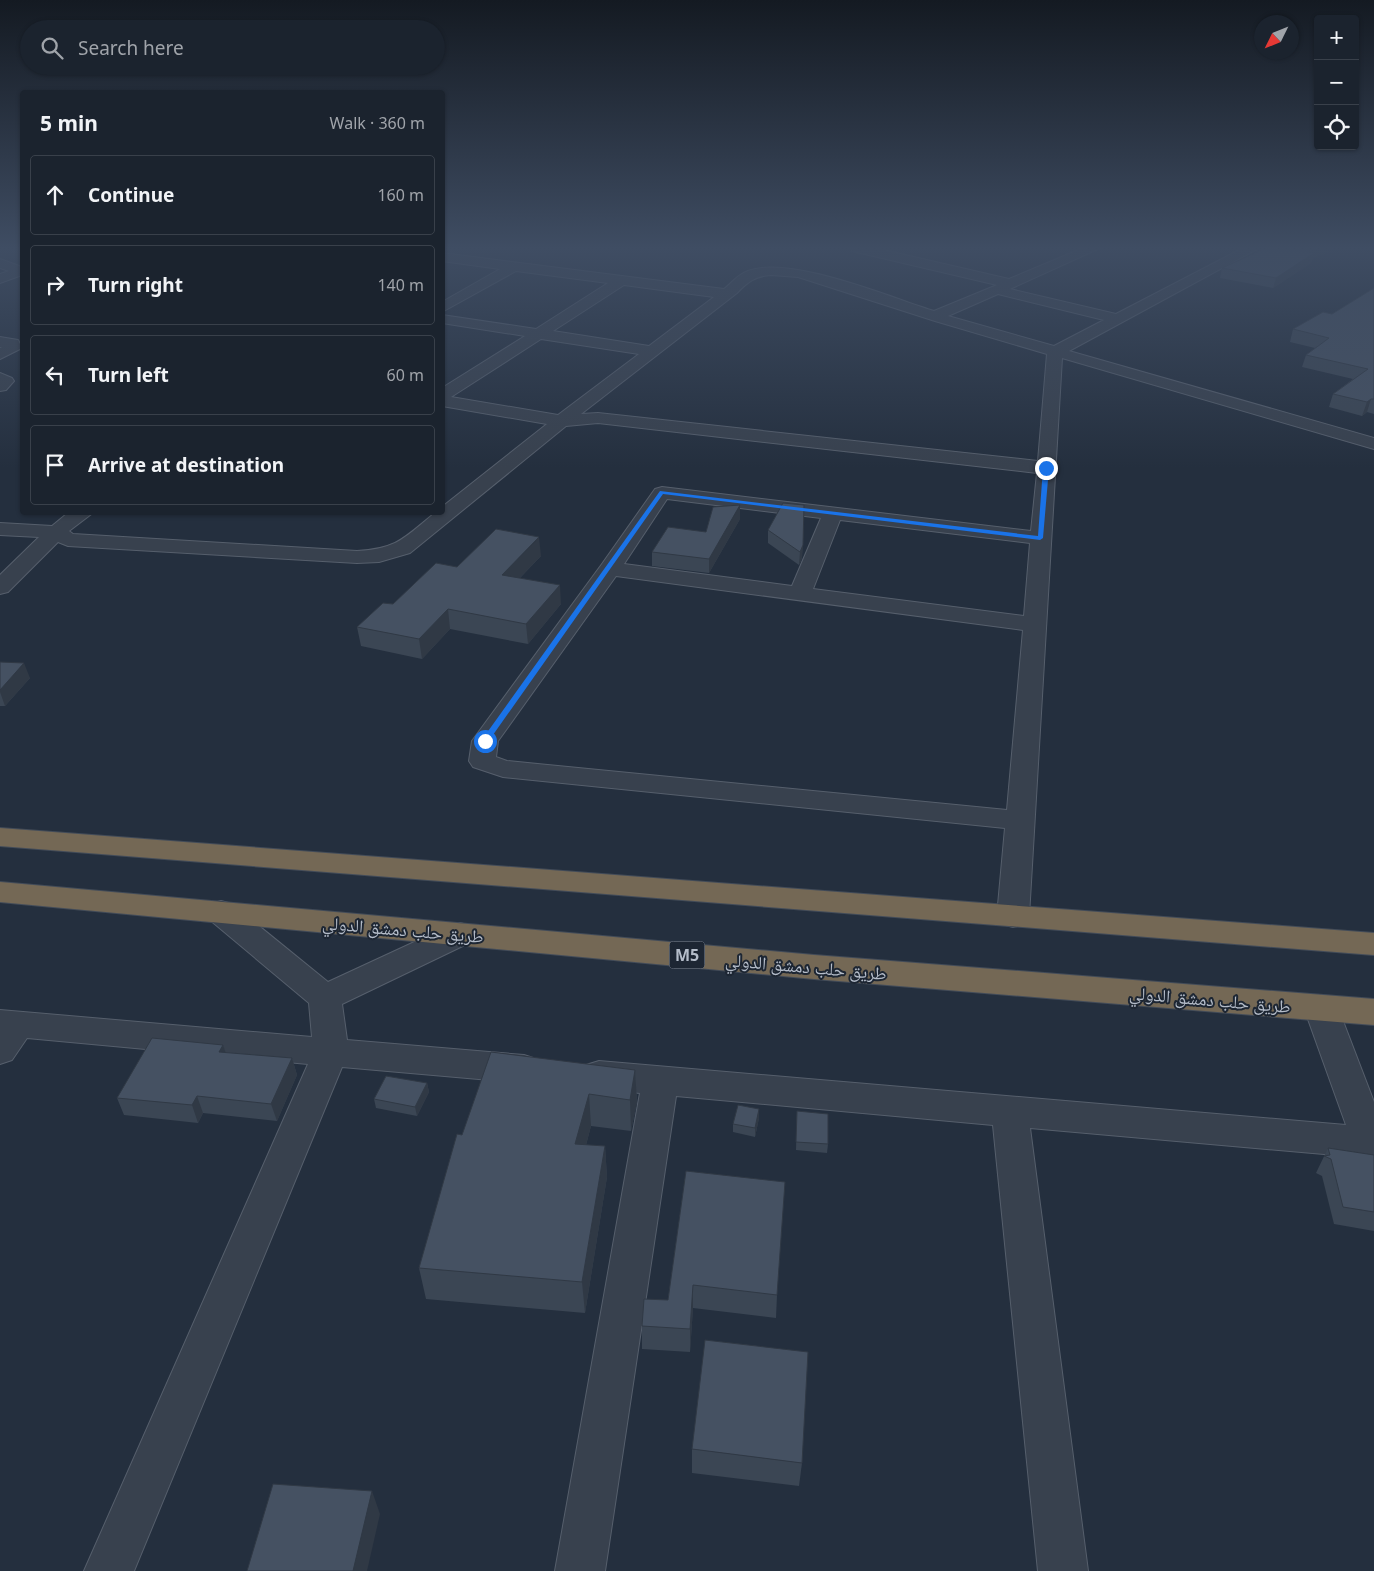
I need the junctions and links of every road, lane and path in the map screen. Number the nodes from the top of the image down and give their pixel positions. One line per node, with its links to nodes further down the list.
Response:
1 (457, 321): 6 (street)
2 (558, 321): 6 (street)
3 (691, 321): 8 (street)
4 (953, 321): 9 (street)
5 (1114, 321): 9 (street)
6 (539, 334): 8 (street); 13 (street)
7 (0, 342): 10 (street)
8 (652, 351): 15 (street)
9 (1055, 352): 16 (street); 17 (street)
10 (0, 354)
11 (0, 378): 12 (street)
12 (0, 386)
13 (445, 394)
14 (445, 401): 15 (street)
15 (561, 420): 17 (street); 18 (street)
16 (1374, 444)
17 (1046, 468): 24 (street)
18 (445, 512)
19 (833, 513): 24 (street); 25 (street); 27 (street)
20 (79, 515): 23 (street)
21 (442, 515): 23 (street)
22 (0, 529): 23 (street)
23 (58, 532): 26 (street)
24 (1040, 538): 28 (street)
25 (610, 569): 27 (street); 29 (street)
26 (0, 587)
27 (800, 594): 28 (street)
28 (1034, 624): 29 (street)
29 (1020, 820): 33 (street)
30 (0, 837): 33 (highway)
31 (0, 892): 32 (highway, طريق حلب دمشق الدولي / M5)
32 (221, 912): 34 (highway, طريق حلب دمشق الدولي / M5); 36 (street)
33 (1013, 916): 35 (highway)
34 (460, 934): 36 (street); 37 (highway, طريق حلب دمشق الدولي / M5)
35 (1374, 944)
36 (326, 998): 40 (street)
37 (1321, 1008): 38 (highway, طريق حلب دمشق الدولي / M5); 43 (street)
38 (1374, 1012)
39 (6, 1032): 40 (street)
40 (331, 1052): 41 (street); 44 (street)
41 (660, 1081): 42 (street); 45 (street)
42 (1010, 1111): 43 (street); 46 (street)
43 (1372, 1147)
44 (109, 1571)
45 (580, 1571)
46 (1063, 1571)

